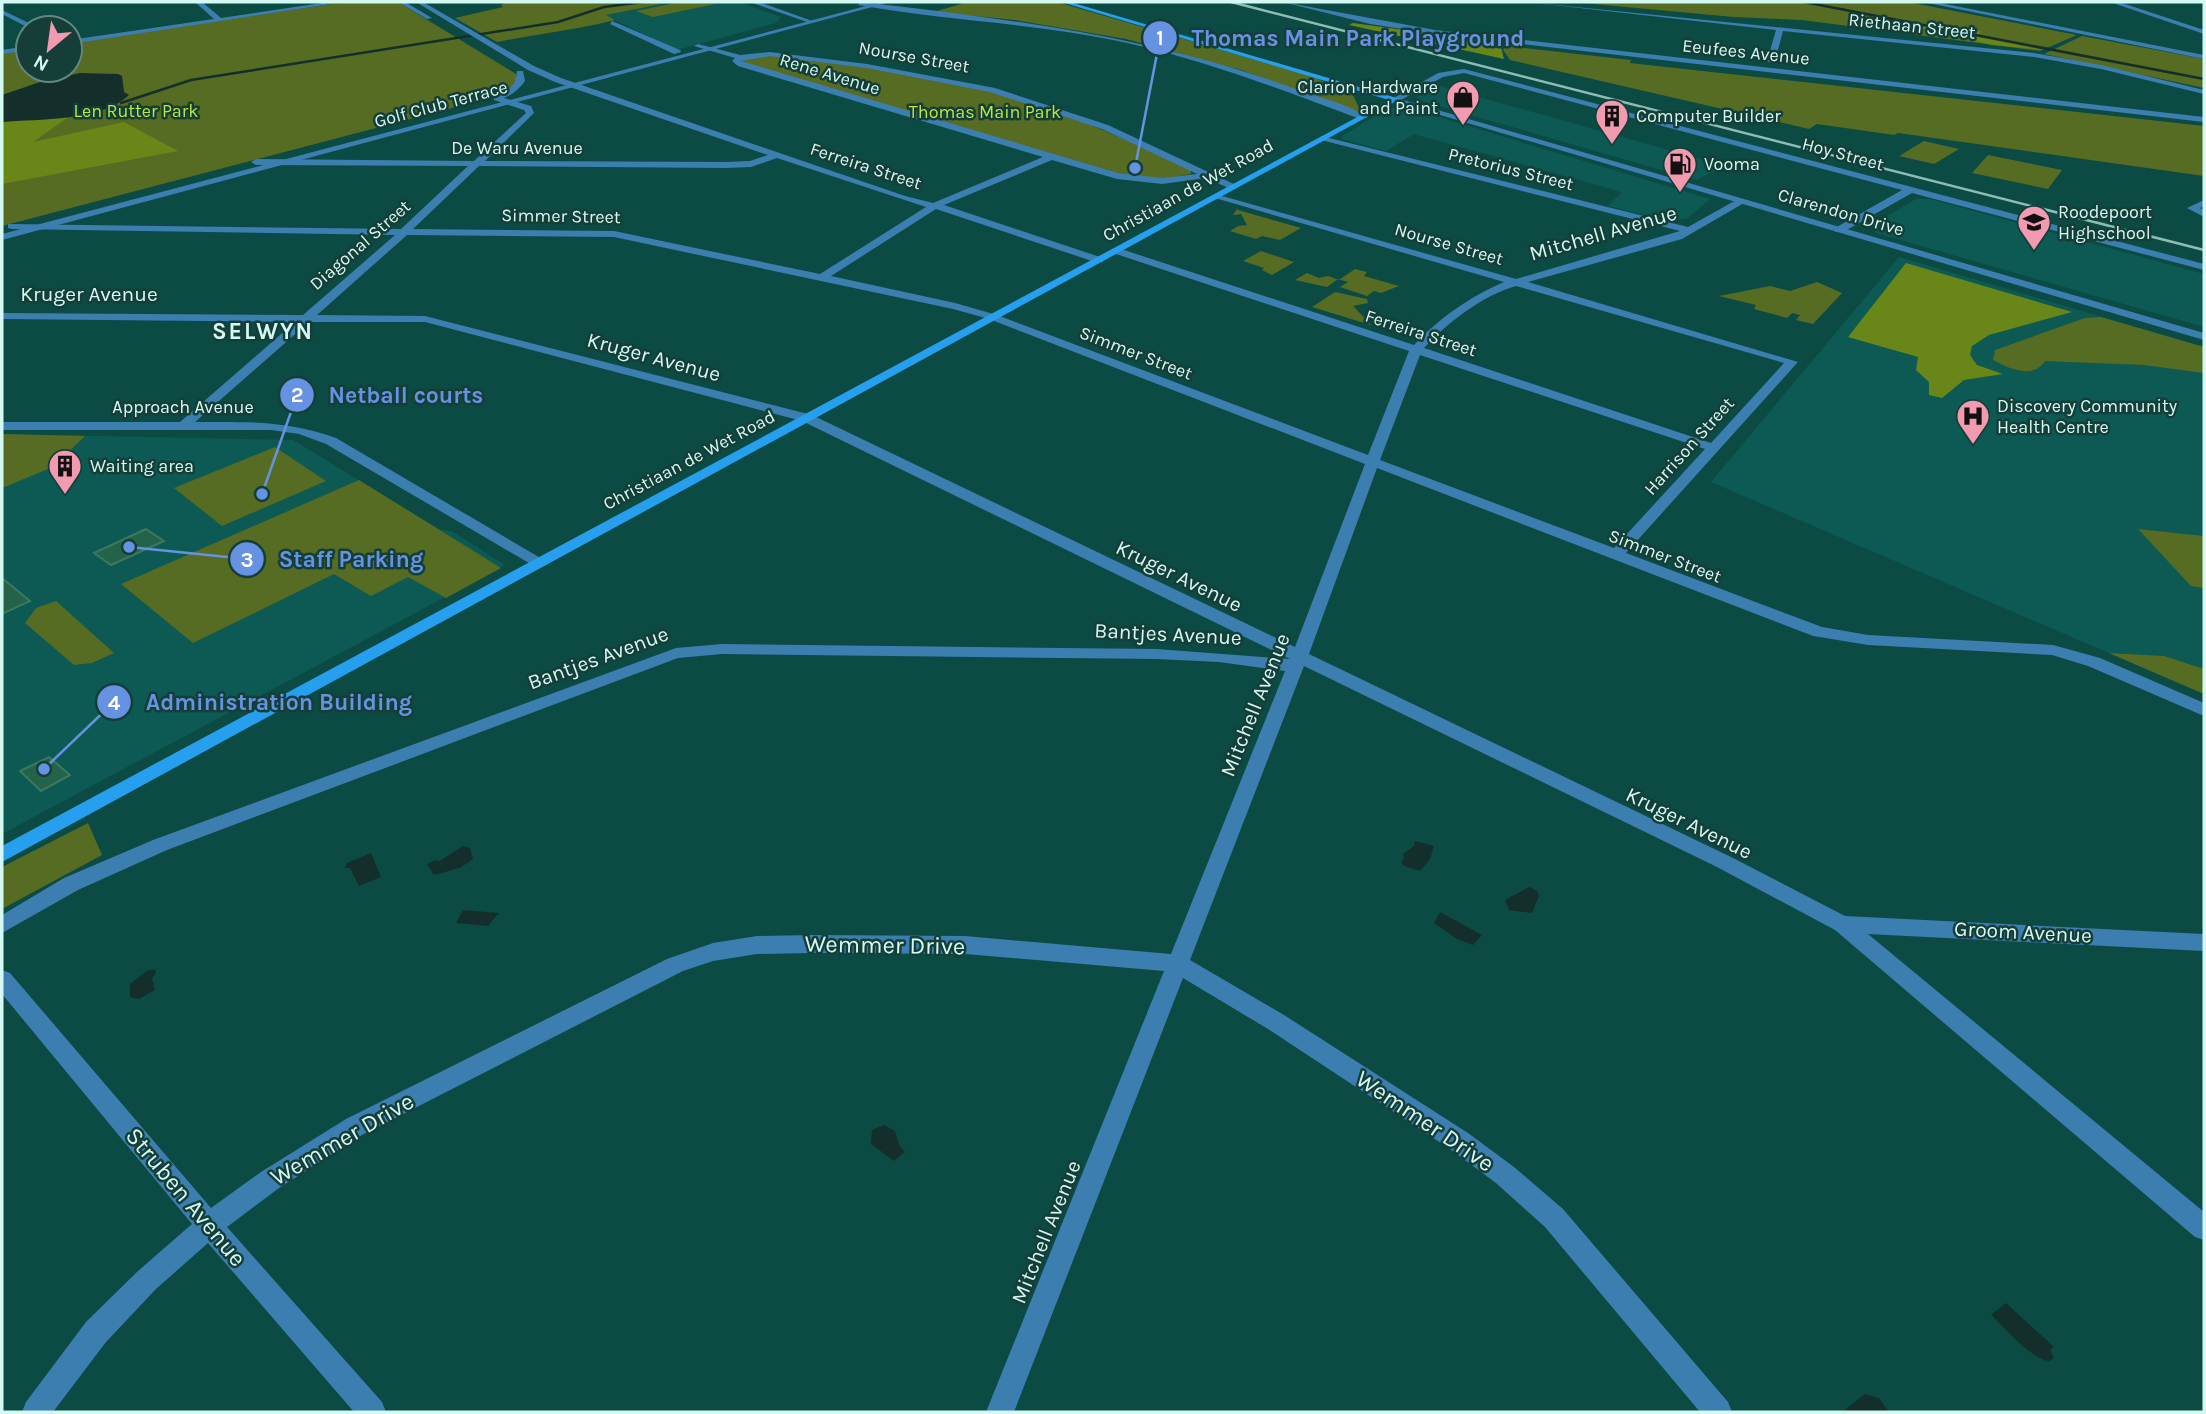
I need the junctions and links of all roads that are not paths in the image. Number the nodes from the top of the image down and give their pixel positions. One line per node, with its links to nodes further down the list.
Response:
1 (198, 2): 17 (street)
2 (341, 2): 17 (street)
3 (401, 2): 29 (street)
4 (419, 2): 31 (street)
5 (754, 2): 16 (street)
6 (888, 2): 13 (street, Golf Club Terrace)
7 (1064, 2): 30 (main road, Clarendon Drive)
8 (1286, 2): 41 (street, Eeufees Avenue)
9 (1324, 2): 28 (street, Eeufees Avenue)
10 (1529, 2): 20 (street, Riethaan Street)
11 (1926, 2): 27 (street)
12 (2113, 2): 21 (street)
13 (867, 4): 15 (street); 16 (street, Golf Club Terrace); 18 (street, Golf Club Terrace)
14 (954, 4): 15 (street)
15 (929, 12): 40 (street)
16 (802, 19): 18 (street); 23 (street, Golf Club Terrace)
17 (220, 20): 22 (street)
18 (812, 22): 24 (street, Golf Club Terrace)
19 (612, 23): 25 (street)
20 (1780, 28): 28 (street); 34 (street, Riethaan Street)
21 (2204, 32)
22 (84, 40)
23 (698, 46): 24 (street, Nourse Street); 25 (street, Golf Club Terrace)
24 (708, 49): 26 (street, Nourse Street); 32 (street, Golf Club Terrace)
25 (677, 52): 31 (street, Golf Club Terrace)
26 (740, 57): 44 (street, Rene Avenue); 48 (street, Nourse Street)
27 (2204, 57)
28 (1771, 61): 39 (street, Eeufees Avenue)
29 (520, 73): 33 (street); 35 (street)
30 (1310, 74): 36 (main road, Clarendon Drive); 40 (main road)
31 (560, 85): 32 (street, Golf Club Terrace); 33 (street); 37 (street, Golf Club Terrace); 38 (street, Ferreira Street)
32 (573, 85): 38 (street, Ferreira Street)
33 (546, 86): 35 (street, Golf Club Terrace)
34 (2204, 92)
35 (497, 98): 37 (street); 45 (street, Golf Club Terrace)
36 (1396, 99): 40 (main road, Christiaan de Wet Road); 50 (street, Hoy Street); 52 (street, Clarendon Drive)
37 (509, 102): 46 (street, Golf Club Terrace); 47 (street, Diagonal Street)
38 (622, 102): 43 (street, Ferreira Street)
39 (2191, 108)
40 (1364, 117): 42 (main road, Christiaan de Wet Road)
41 (2204, 120)
42 (1324, 138): 49 (main road, Christiaan de Wet Road); 57 (street, Pretorius Street)
43 (777, 155): 47 (street, De Waru Avenue); 53 (street, Ferreira Street)
44 (1051, 157): 48 (street, Rene Avenue); 53 (street)
45 (256, 162): 46 (street, De Waru Avenue); 54 (street, Golf Club Terrace)
46 (285, 162): 47 (street, De Waru Avenue); 55 (street, Golf Club Terrace)
47 (475, 164): 58 (street, Diagonal Street)
48 (1206, 175): 49 (street, Nourse Street)
49 (1233, 187): 51 (main road, Christiaan de Wet Road)
50 (1911, 189): 56 (street); 62 (street, Hoy Street)
51 (1218, 196): 60 (main road, Christiaan de Wet Road); 64 (street, Nourse Street)
52 (1741, 201): 56 (street, Clarendon Drive); 57 (street, Mitchell Avenue)
53 (934, 206): 61 (street, Ferreira Street); 63 (street)
54 (7, 227): 55 (street, Simmer Street)
55 (40, 227): 58 (street, Simmer Street); 59 (street, Golf Club Terrace)
56 (1839, 230): 68 (street, Clarendon Drive)
57 (1691, 231): 64 (street, Mitchell Avenue)
58 (404, 232): 63 (street, Simmer Street); 66 (street, Diagonal Street)
59 (2, 237)
60 (1117, 251): 61 (main road, Christiaan de Wet Road); 69 (street, Ferreira Street)
61 (1099, 260): 67 (main road, Christiaan de Wet Road)
62 (2204, 267)
63 (821, 278): 67 (street, Simmer Street)
64 (1516, 281): 69 (street, Mitchell Avenue); 70 (street, Nourse Street)
65 (2, 316): 66 (street, Kruger Avenue)
66 (305, 316): 71 (street, Kruger Avenue); 73 (street, Diagonal Street)
67 (993, 317): 71 (main road, Christiaan de Wet Road); 75 (street, Simmer Street)
68 (2204, 337)
69 (1416, 350): 74 (street, Ferreira Street); 75 (street, Mitchell Avenue)
70 (1792, 362): 74 (street, Harrison Street)
71 (807, 418): 77 (main road, Christiaan de Wet Road); 78 (street, Kruger Avenue)
72 (2, 426): 73 (street, Approach Avenue)
73 (182, 427): 77 (street, Approach Avenue)
74 (1714, 448): 76 (street, Harrison Street)
75 (1372, 462): 76 (street, Simmer Street); 78 (street, Mitchell Avenue)
76 (1615, 555): 79 (street, Simmer Street)
77 (539, 563): 80 (main road, Christiaan de Wet Road)
78 (1296, 662): 81 (street, Kruger Avenue); 82 (street, Bantjes Avenue); 84 (street, Mitchell Avenue)
79 (2204, 710)
80 (2, 855)
81 (1842, 924): 83 (street, Groom Avenue); 87 (street, Kruger Avenue)
82 (2, 925)
83 (2204, 942)
84 (1177, 963): 86 (street, Wemmer Drive); 90 (street, Mitchell Avenue); 91 (street, Wemmer Drive)
85 (2, 979): 86 (street, Struben Avenue)
86 (209, 1225): 88 (street, Wemmer Drive); 89 (street, Struben Avenue)
87 (2204, 1228)
88 (36, 1412)
89 (372, 1412)
90 (1000, 1412)
91 (1718, 1412)

